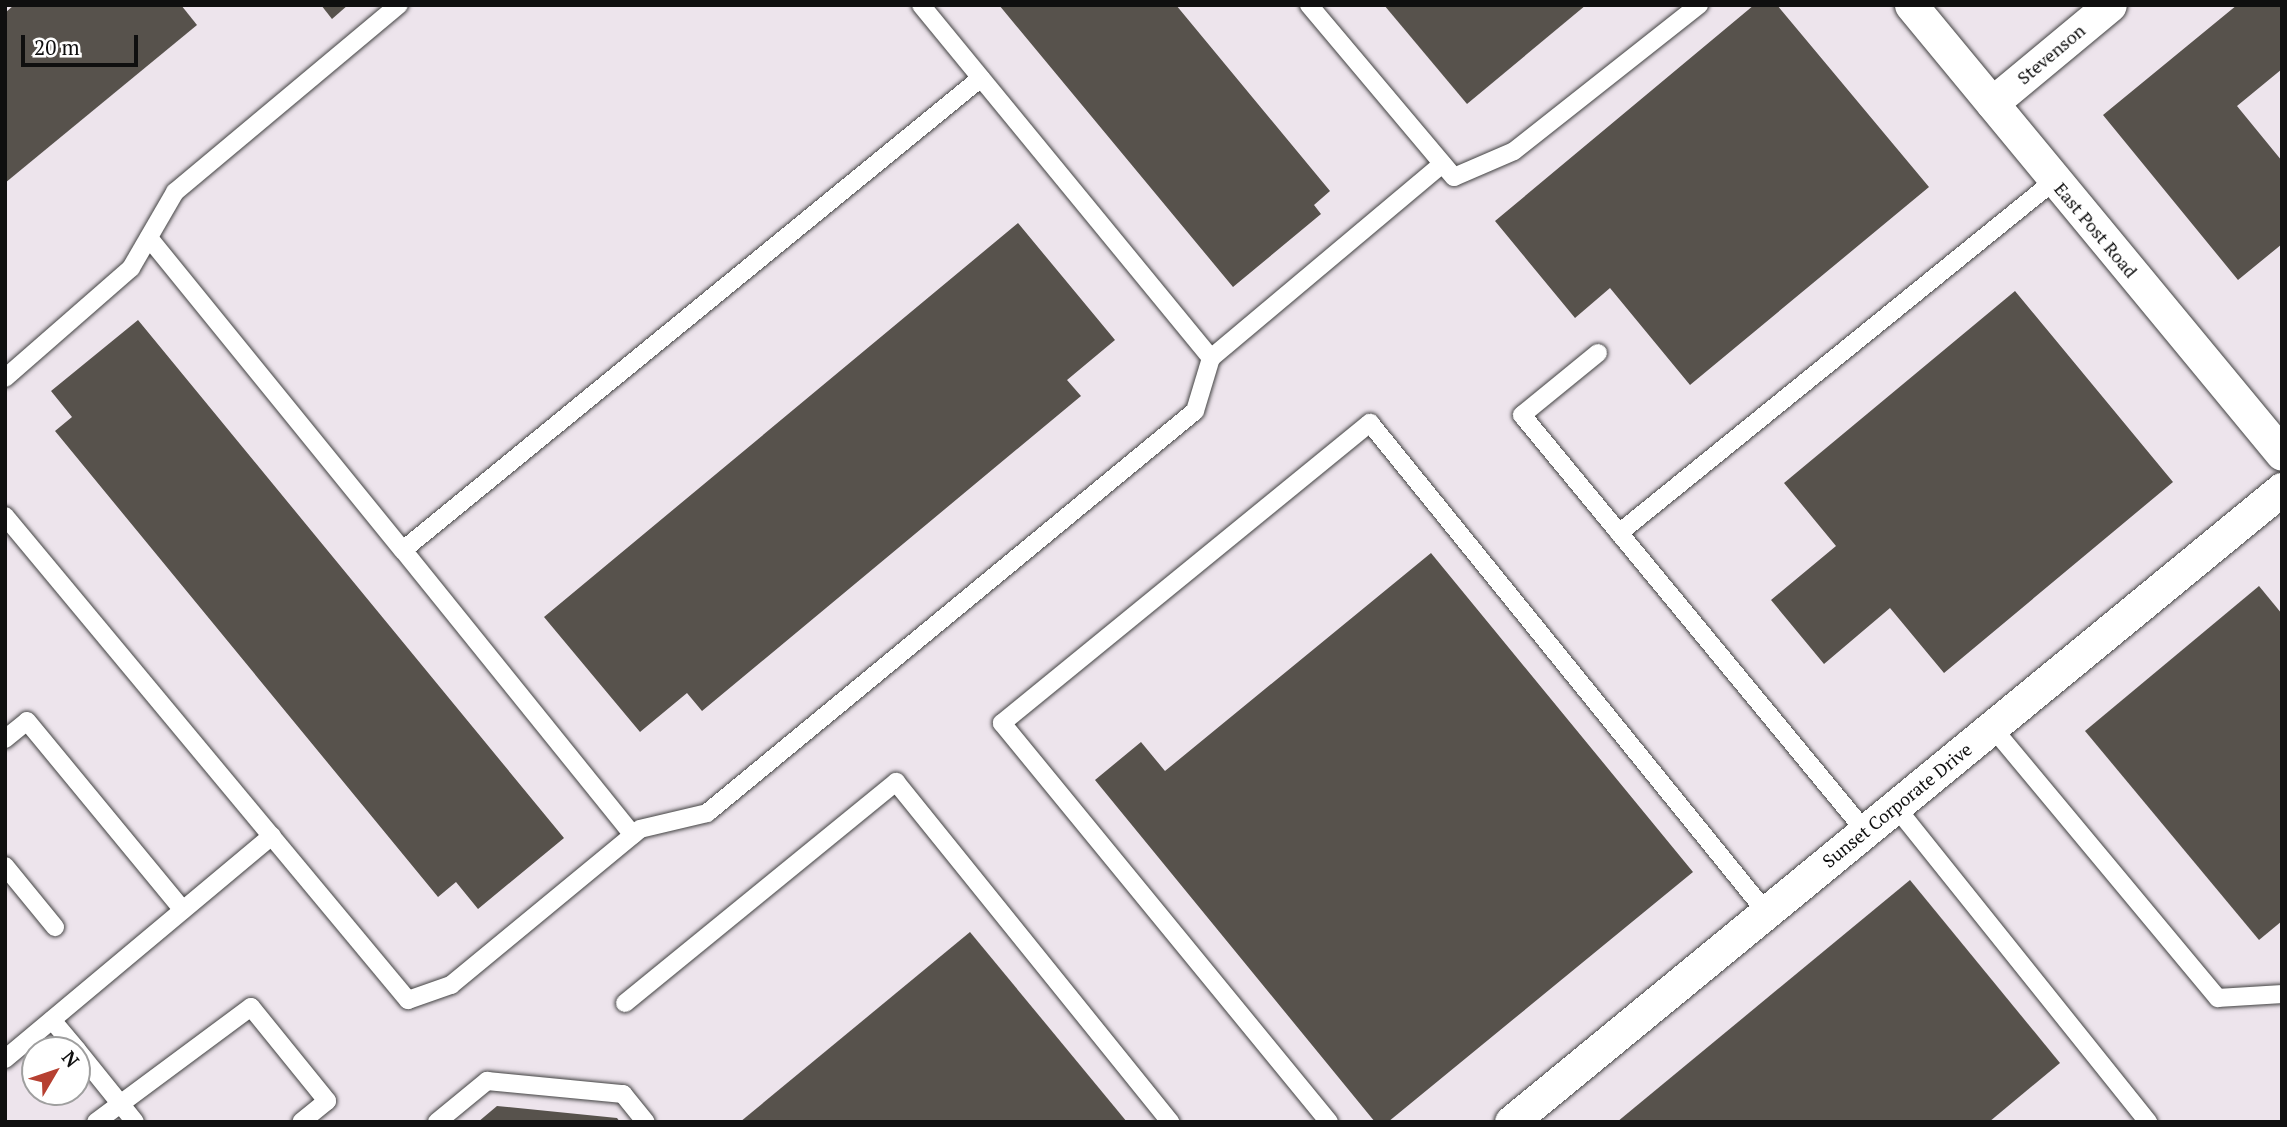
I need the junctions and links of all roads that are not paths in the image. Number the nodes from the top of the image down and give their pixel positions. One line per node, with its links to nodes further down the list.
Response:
1 (399, 5): 11 (lane)
2 (921, 5): 7 (lane)
3 (1309, 5): 9 (lane)
4 (1699, 5): 9 (lane)
5 (1911, 5): 8 (street, East Post Road)
6 (2110, 5): 8 (street, Stevenson)
7 (981, 78): 13 (lane); 19 (lane)
8 (1992, 103): 10 (street, East Post Road)
9 (1442, 164): 13 (lane)
10 (2055, 180): 15 (street, East Post Road); 18 (lane)
11 (149, 238): 14 (lane); 19 (lane)
12 (1598, 353): 18 (lane)
13 (1211, 358): 24 (lane)
14 (5, 377)
15 (2282, 454)
16 (2282, 488): 20 (street, Sunset Corporate Drive)
17 (5, 516): 25 (lane)
18 (1619, 533): 23 (lane)
19 (403, 550): 24 (lane)
20 (1992, 727): 22 (street, Sunset Corporate Drive); 30 (lane)
21 (5, 739): 27 (lane)
22 (1895, 806): 23 (street, Sunset Corporate Drive); 45 (lane)
23 (1865, 831): 28 (street, Sunset Corporate Drive)
24 (633, 835): 25 (lane)
25 (272, 836): 27 (lane)
26 (5, 866): 29 (lane)
27 (183, 910): 32 (lane)
28 (1766, 912): 43 (lane); 44 (street, Sunset Corporate Drive)
29 (55, 927)
30 (2282, 994)
31 (625, 1003): 42 (lane)
32 (52, 1020): 33 (lane); 34 (lane)
33 (65, 1036)
34 (9, 1048)
35 (91, 1067): 36 (lane)
36 (119, 1102): 37 (lane); 38 (lane); 39 (lane)
37 (96, 1122)
38 (135, 1122)
39 (301, 1122)
40 (437, 1122): 41 (lane)
41 (646, 1122)
42 (1170, 1122)
43 (1329, 1122)
44 (1511, 1122)
45 (2148, 1122)

